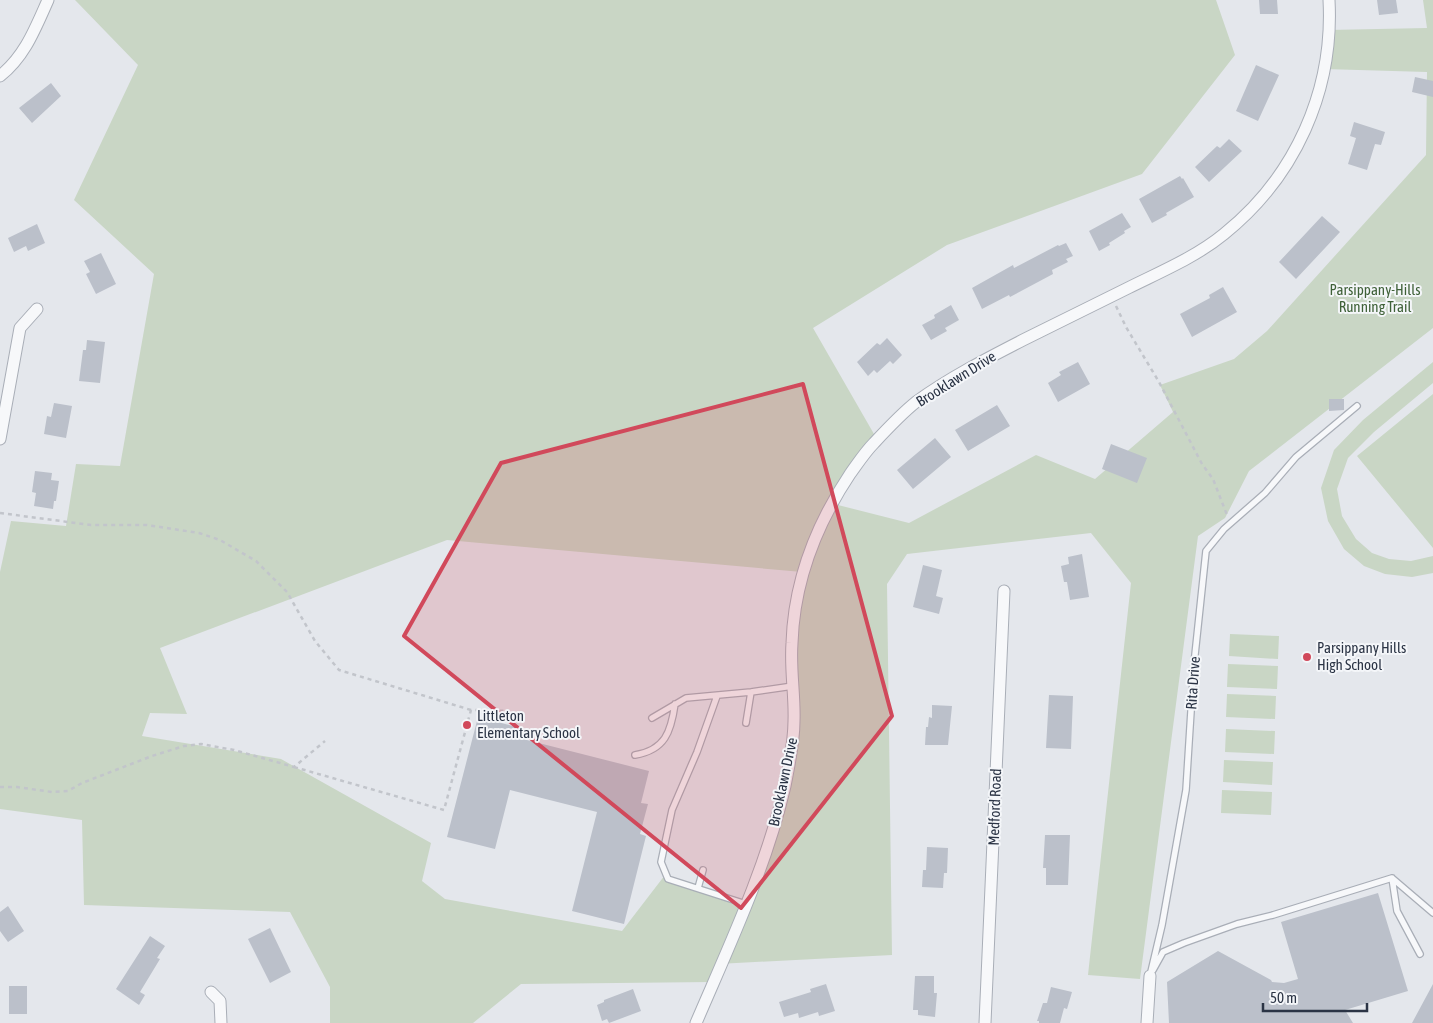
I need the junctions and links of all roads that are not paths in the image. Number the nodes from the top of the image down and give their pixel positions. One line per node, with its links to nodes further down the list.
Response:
1 (48, 0): 3 (street)
2 (1329, 0): 8 (street, Brooklawn Drive)
3 (0, 76)
4 (37, 309): 6 (street)
5 (1357, 406): 21 (lane, Rita Drive)
6 (0, 439)
7 (1004, 591): 25 (street, Medford Road)
8 (793, 686): 9 (lane); 18 (street, Brooklawn Drive)
9 (751, 692): 10 (lane); 13 (lane)
10 (717, 696): 11 (lane); 17 (lane)
11 (675, 704): 12 (lane); 14 (lane)
12 (652, 718)
13 (746, 723)
14 (634, 755)
15 (703, 870): 17 (lane)
16 (1392, 878): 19 (lane); 20 (lane); 21 (lane)
17 (698, 888): 18 (lane)
18 (746, 904): 24 (street, Brooklawn Drive)
19 (1433, 913)
20 (1420, 954)
21 (1150, 976): 26 (street, Rita Drive)
22 (211, 992): 23 (street)
23 (221, 1023)
24 (696, 1023)
25 (984, 1023)
26 (1147, 1023)

